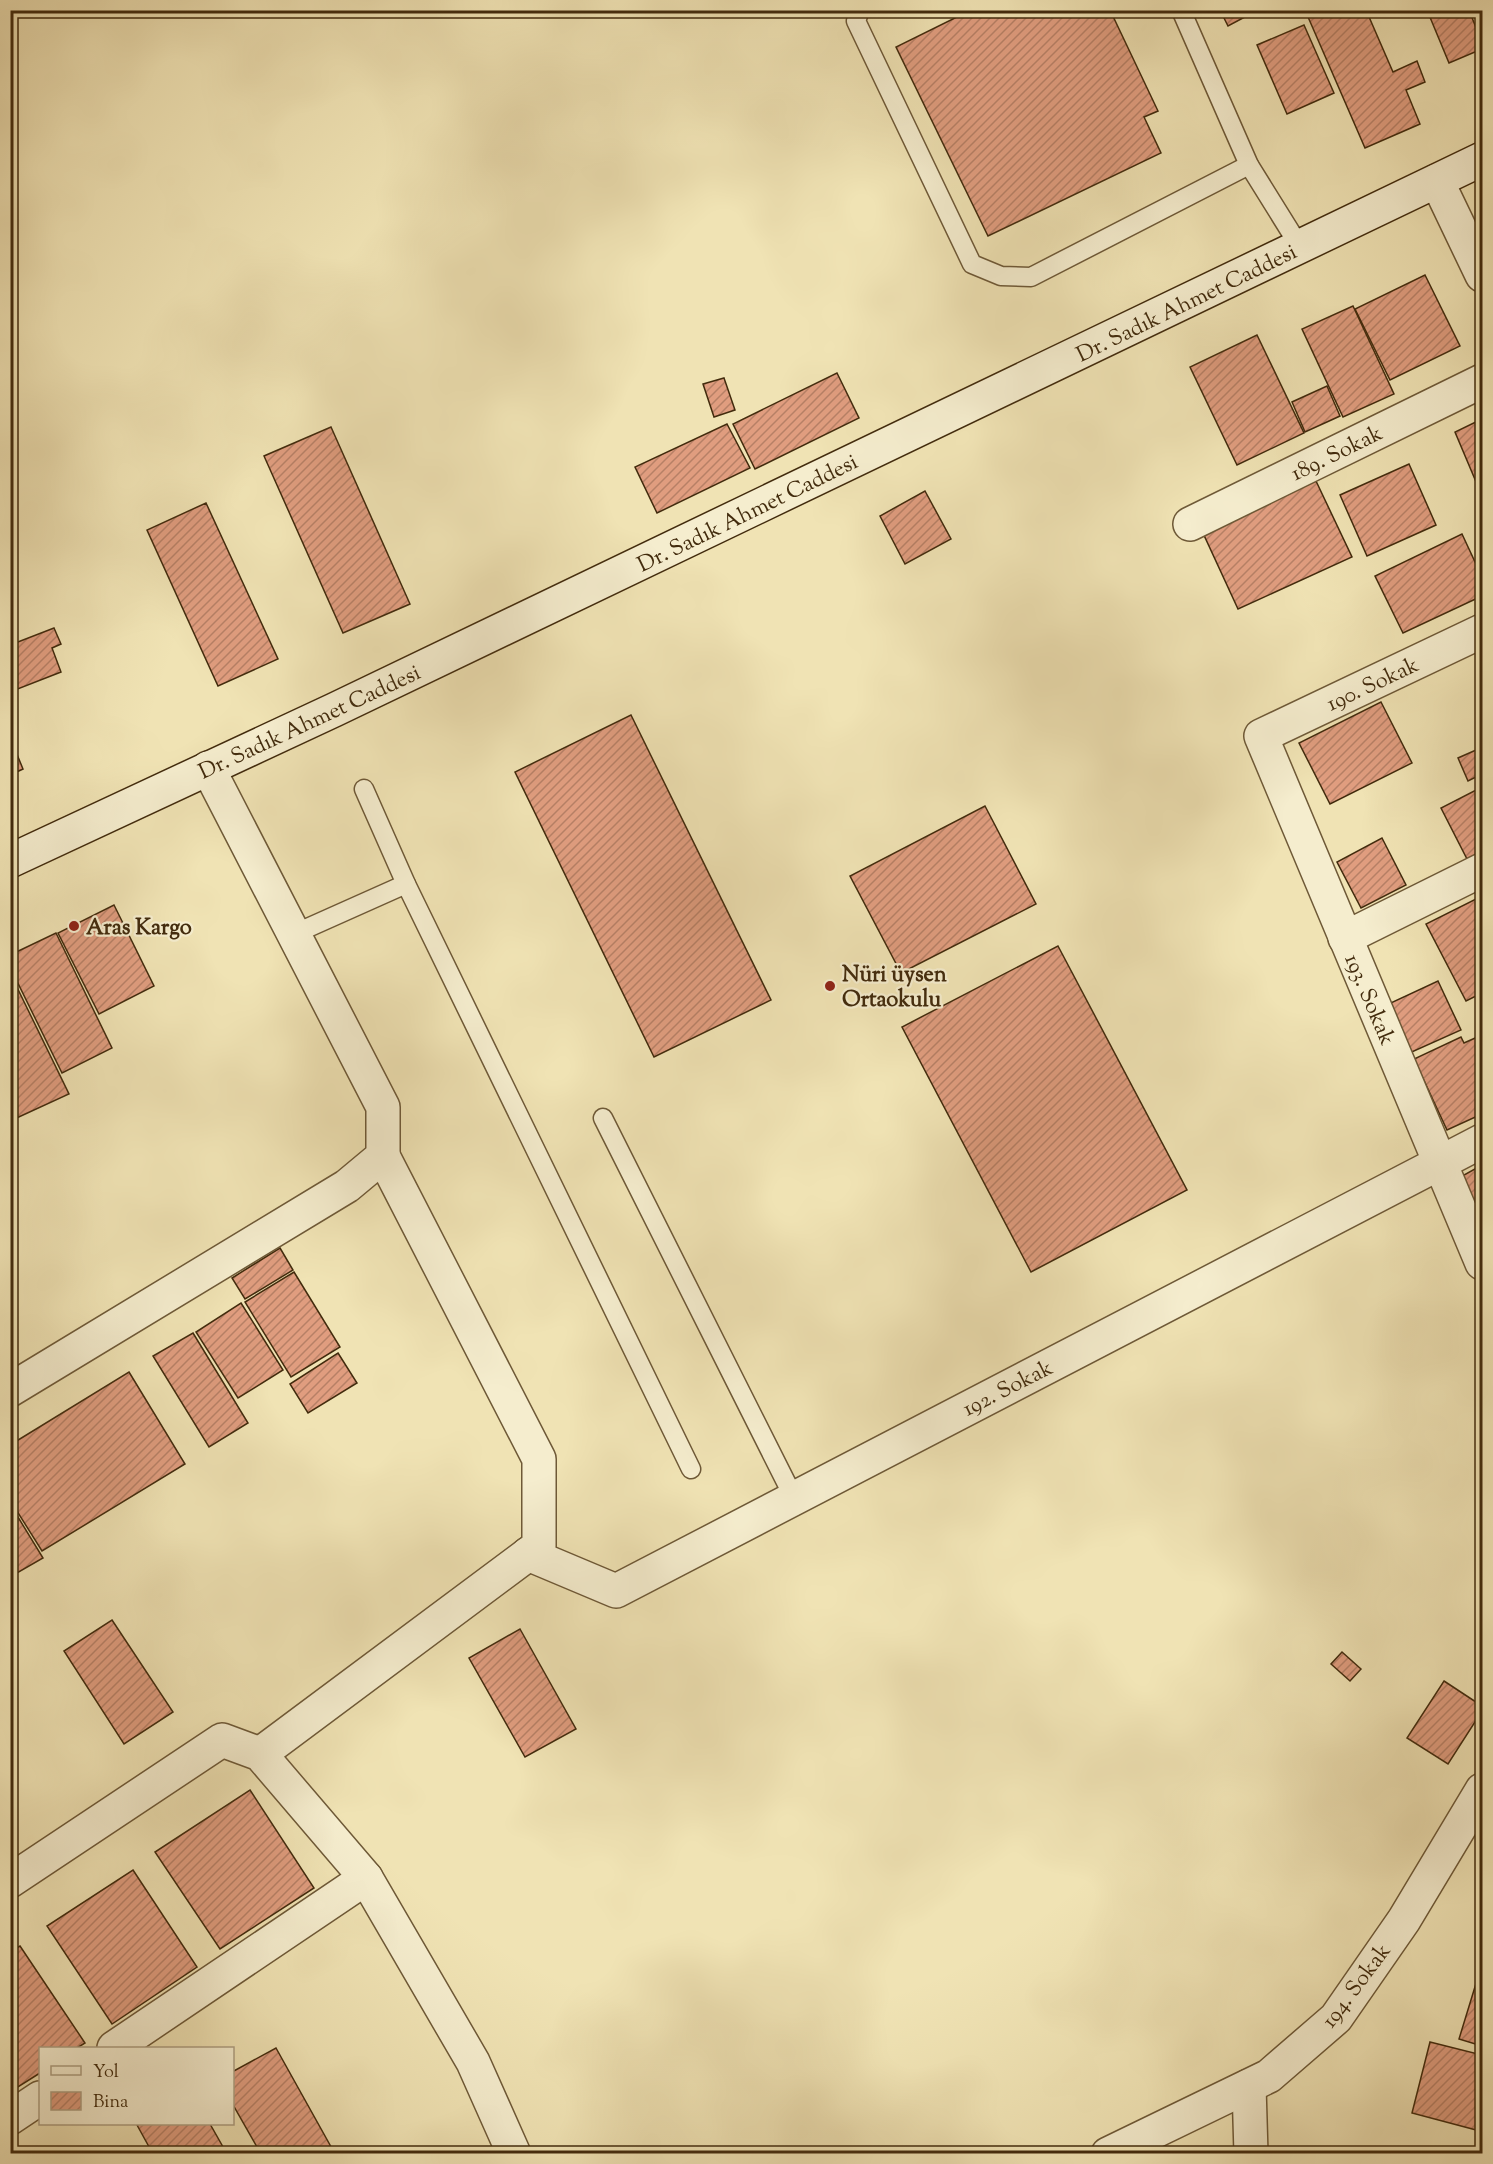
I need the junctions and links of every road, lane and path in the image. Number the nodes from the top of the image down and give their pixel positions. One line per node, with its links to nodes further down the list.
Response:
1 (861, 10): 4 (lane)
2 (1181, 10): 4 (lane)
3 (1482, 159): 5 (street, Dr. Sadık Ahmet Caddesi)
4 (1249, 165): 6 (lane)
5 (1437, 181): 6 (street, Dr. Sadık Ahmet Caddesi); 7 (street)
6 (1300, 247): 12 (street, Dr. Sadık Ahmet Caddesi)
7 (1482, 275)
8 (1482, 381): 9 (street, 189. Sokak)
9 (1190, 524)
10 (1482, 631): 11 (street, 190. Sokak)
11 (1261, 736): 18 (street, 193. Sokak)
12 (208, 768): 14 (street, Dr. Sadık Ahmet Caddesi); 17 (street)
13 (364, 789): 16 (lane)
14 (10, 861)
15 (1482, 870): 18 (street)
16 (406, 884): 17 (lane); 25 (lane)
17 (294, 934): 21 (street)
18 (1345, 938): 22 (street, 193. Sokak)
19 (603, 1118): 26 (lane)
20 (1482, 1141): 22 (street, 192. Sokak)
21 (383, 1156): 24 (street); 27 (street)
22 (1440, 1162): 23 (street, 193. Sokak); 26 (street, 192. Sokak)
23 (1482, 1263)
24 (10, 1390)
25 (692, 1469)
26 (794, 1498): 27 (street, 192. Sokak)
27 (528, 1554): 28 (street)
28 (260, 1754): 30 (street); 31 (street)
29 (1482, 1790): 33 (street, 194. Sokak)
30 (366, 1878): 32 (street); 36 (street)
31 (10, 1881)
32 (117, 2047)
33 (1249, 2086): 37 (street, 194. Sokak); 38 (street)
34 (39, 2099): 35 (street)
35 (10, 2118)
36 (514, 2154)
37 (1108, 2154)
38 (1251, 2154)

